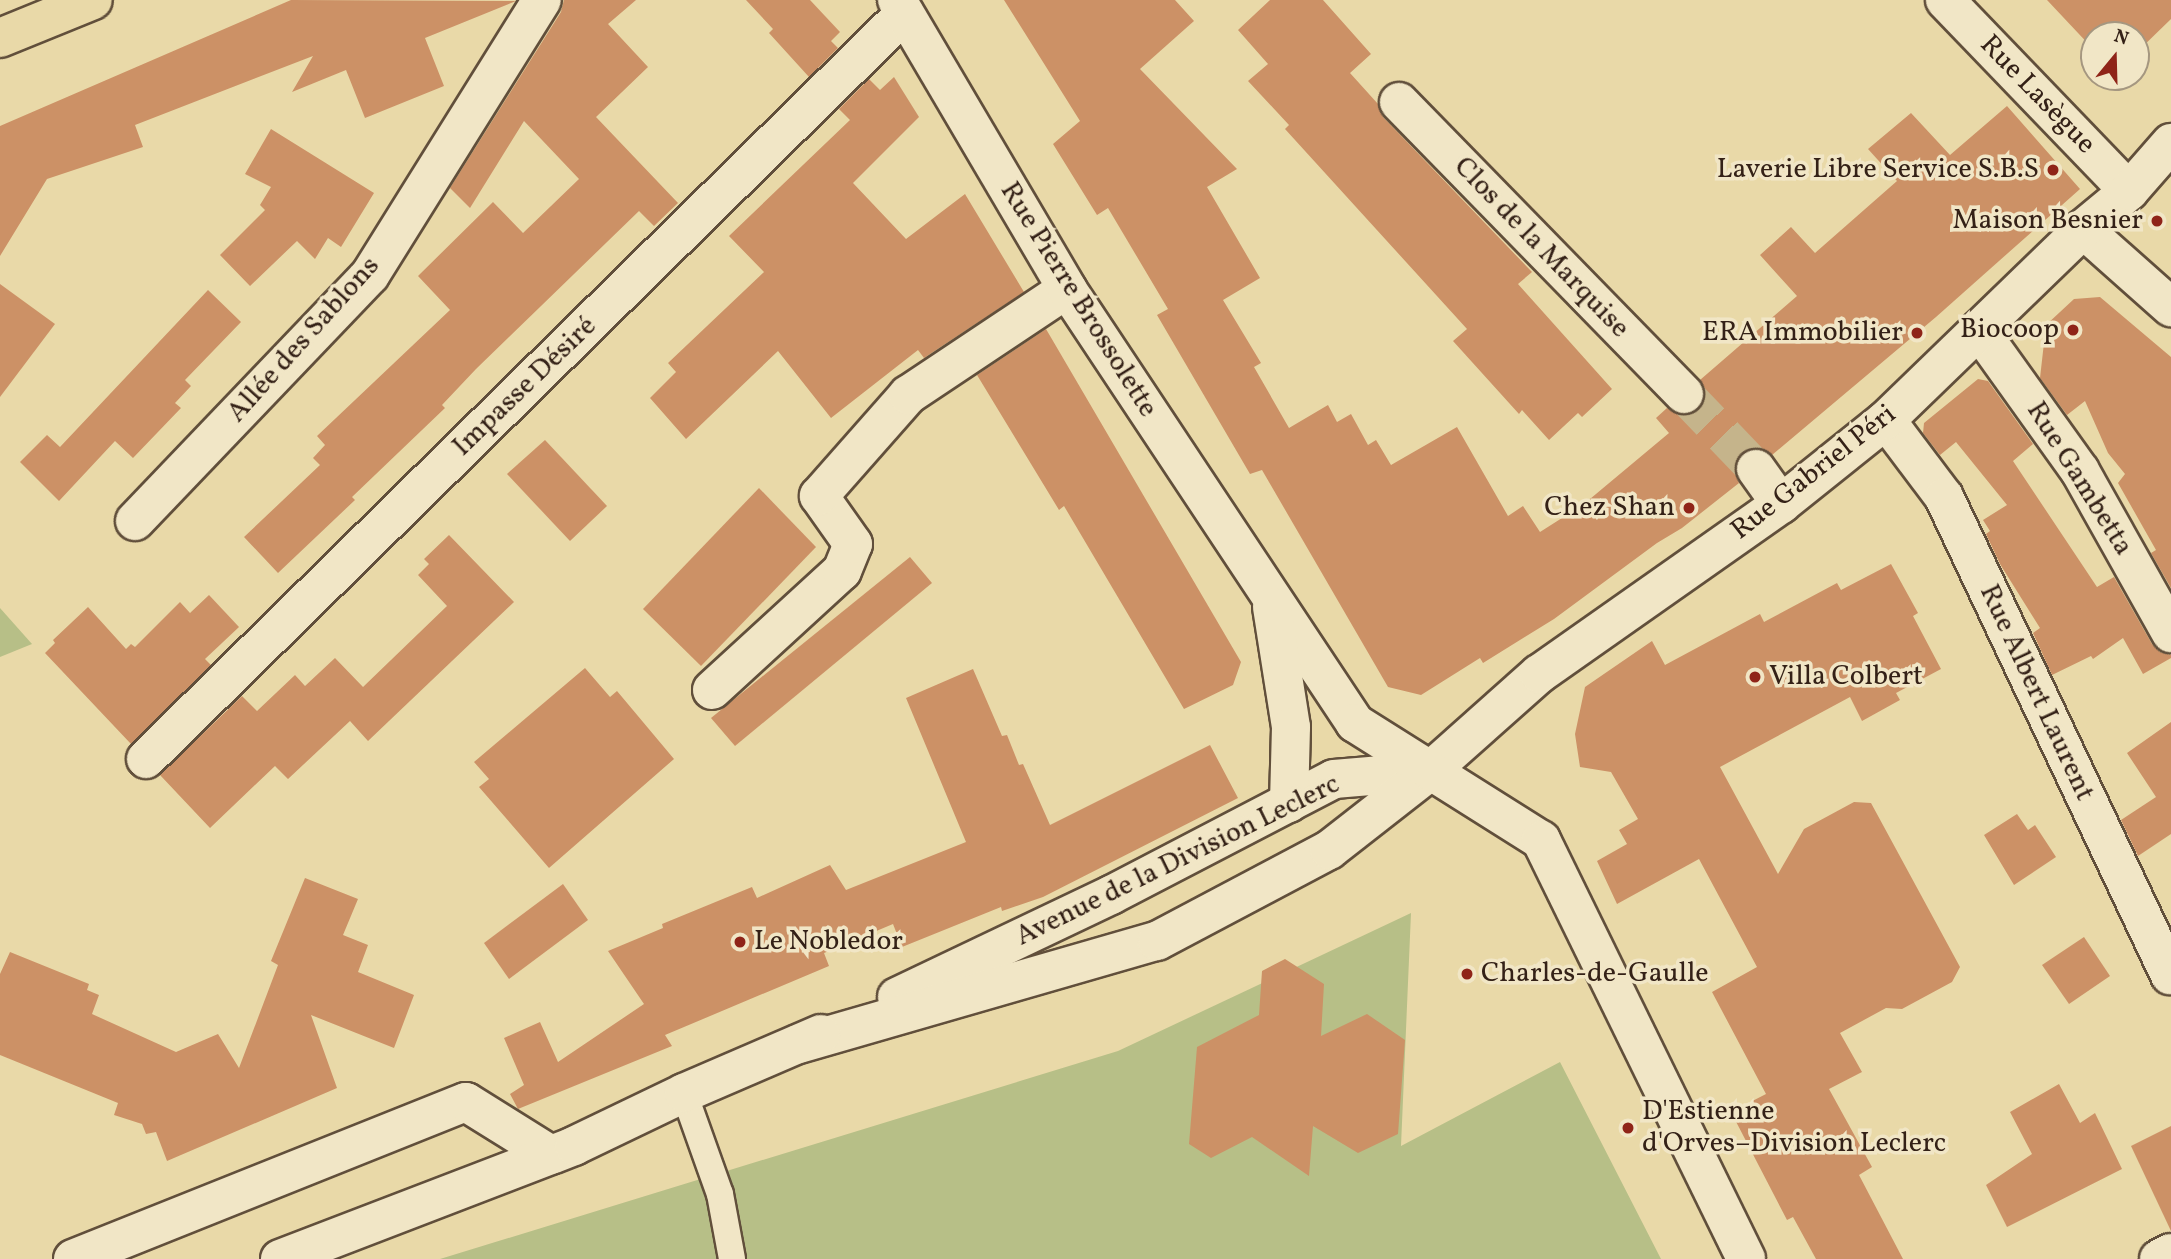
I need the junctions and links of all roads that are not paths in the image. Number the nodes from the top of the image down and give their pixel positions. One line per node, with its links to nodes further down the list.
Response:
1 (93, 0): 5 (main road)
2 (542, 0): 17 (street, Allée des Sablons)
3 (1945, 0): 8 (street, Rue Lasègue)
4 (901, 7): 10 (street, Rue Pierre Brossolette); 21 (street, Impasse Désiré)
5 (0, 38)
6 (1399, 102): 13 (street, Clos de la Marquise)
7 (2171, 143): 8 (street, Rue Gabriel Péri)
8 (2129, 191): 9 (street, Rue Gabriel Péri)
9 (2083, 229): 11 (street); 12 (street, Rue Gabriel Péri)
10 (1066, 289): 18 (street, Rue Pierre Brossolette); 20 (street)
11 (2171, 307)
12 (1979, 330): 14 (street, Rue Gabriel Péri); 19 (street, Rue Gambetta)
13 (1684, 394)
14 (1886, 420): 16 (street, Rue Gabriel Péri); 24 (street, Rue Albert Laurent)
15 (1756, 469): 16 (street)
16 (1781, 504): 22 (street, Rue Gabriel Péri)
17 (135, 521)
18 (1270, 594): 22 (street, Rue Pierre Brossolette); 23 (street, Rue Pierre Brossolette)
19 (2171, 632)
20 (712, 690)
21 (146, 759)
22 (1430, 771): 23 (street, Avenue de la Division Leclerc); 25 (street, Avenue de la Division Leclerc); 32 (street, Rue Pierre Brossolette)
23 (1289, 803): 25 (street, Avenue de la Division Leclerc)
24 (2169, 975)
25 (799, 1044): 26 (street, Avenue de la Division Leclerc)
26 (684, 1093): 27 (street, Avenue de la Division Leclerc); 31 (lane)
27 (551, 1155): 29 (street); 30 (street, Avenue de la Division Leclerc)
28 (2171, 1254): 33 (street)
29 (73, 1259)
30 (280, 1259)
31 (732, 1259)
32 (1746, 1259)
33 (2159, 1259)

